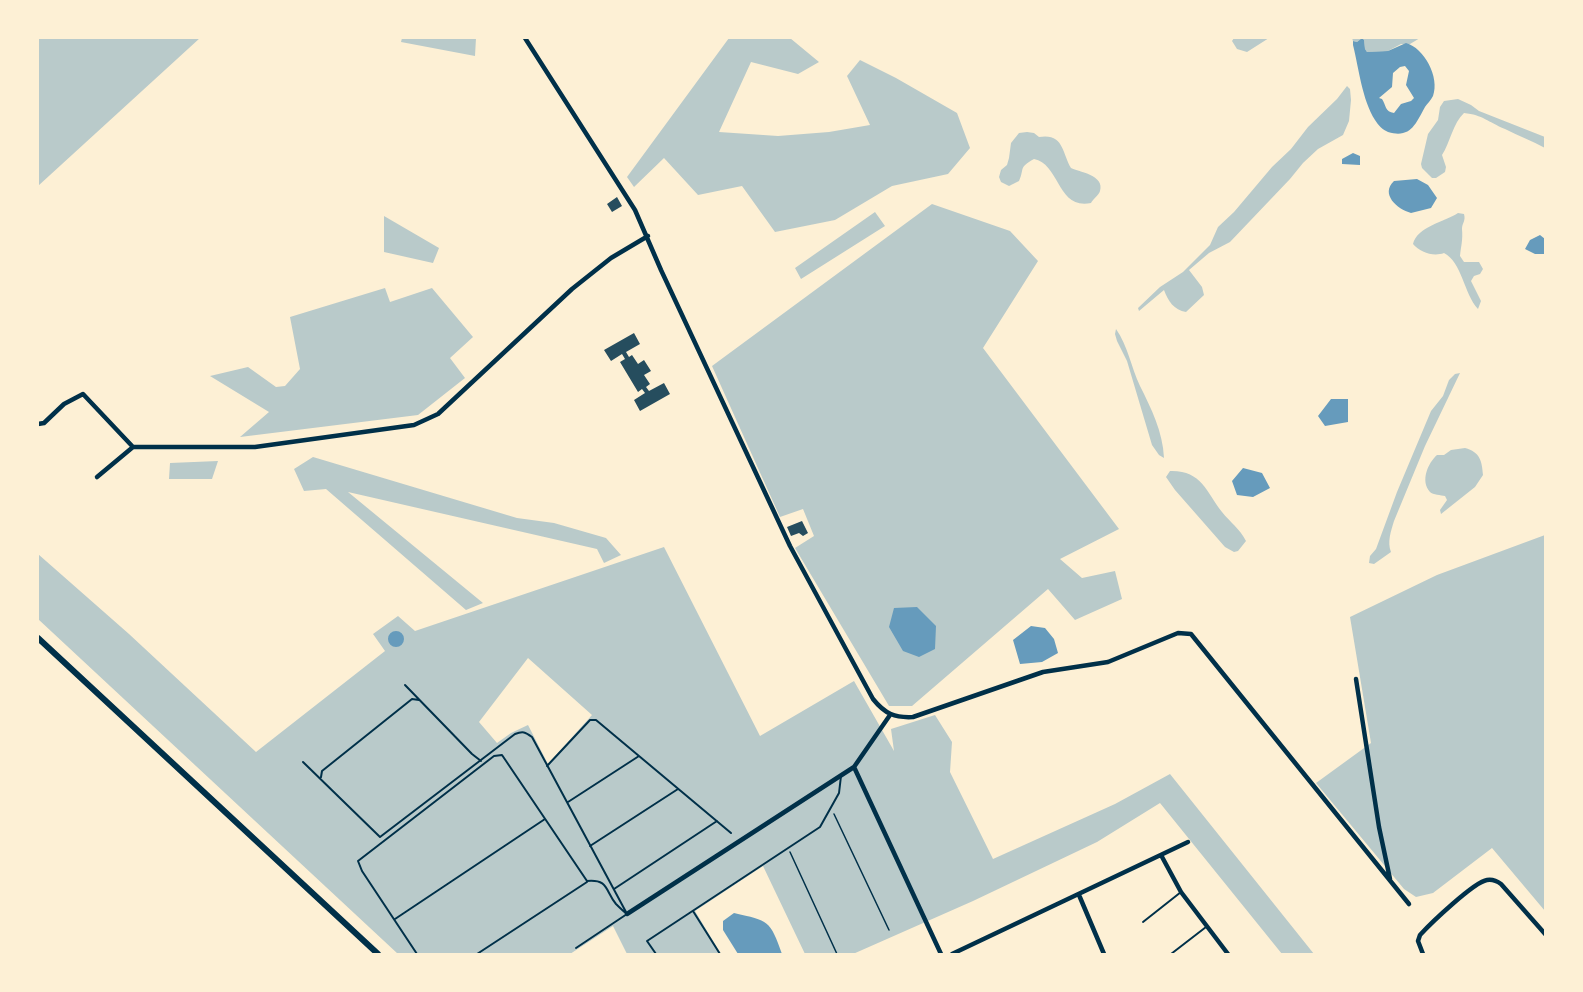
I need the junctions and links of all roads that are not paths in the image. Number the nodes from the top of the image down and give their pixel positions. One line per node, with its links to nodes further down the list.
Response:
1 (525, 38): 2 (street)
2 (648, 236): 4 (street); 10 (street)
3 (38, 424): 4 (street)
4 (133, 447): 5 (street)
5 (98, 477)
6 (38, 638): 39 (main road)
7 (1356, 679): 27 (street)
8 (405, 686): 9 (lane)
9 (419, 700): 12 (lane); 17 (lane)
10 (890, 715): 15 (street); 27 (street)
11 (639, 756): 14 (lane); 18 (lane); 19 (lane)
12 (481, 760): 14 (lane); 17 (lane)
13 (303, 762): 17 (lane)
14 (548, 766): 19 (lane)
15 (854, 767): 16 (street); 44 (street)
16 (841, 776): 32 (lane); 33 (street)
17 (321, 779)
18 (678, 789): 21 (lane); 24 (lane)
19 (567, 803): 24 (lane)
20 (545, 819): 26 (lane); 34 (lane); 34 (lane)
21 (717, 821): 22 (lane); 28 (lane)
22 (731, 833)
23 (1188, 842): 25 (street)
24 (590, 846): 28 (lane)
25 (1161, 855): 29 (street); 30 (street)
26 (587, 881): 33 (lane); 41 (lane)
27 (1390, 882): 31 (street)
28 (613, 889): 33 (lane)
29 (1181, 892): 35 (lane); 36 (street)
30 (1078, 895): 45 (street); 46 (street)
31 (1409, 904)
32 (693, 911): 42 (lane); 43 (lane)
33 (627, 914): 38 (lane)
34 (394, 920): 40 (lane)
35 (1143, 922)
36 (1206, 927): 47 (lane); 48 (street)
37 (1545, 935): 49 (street)
38 (576, 948)
39 (378, 954)
40 (417, 954)
41 (477, 954)
42 (656, 954)
43 (720, 954)
44 (941, 954)
45 (952, 954)
46 (1104, 954)
47 (1171, 954)
48 (1228, 954)
49 (1423, 954)

